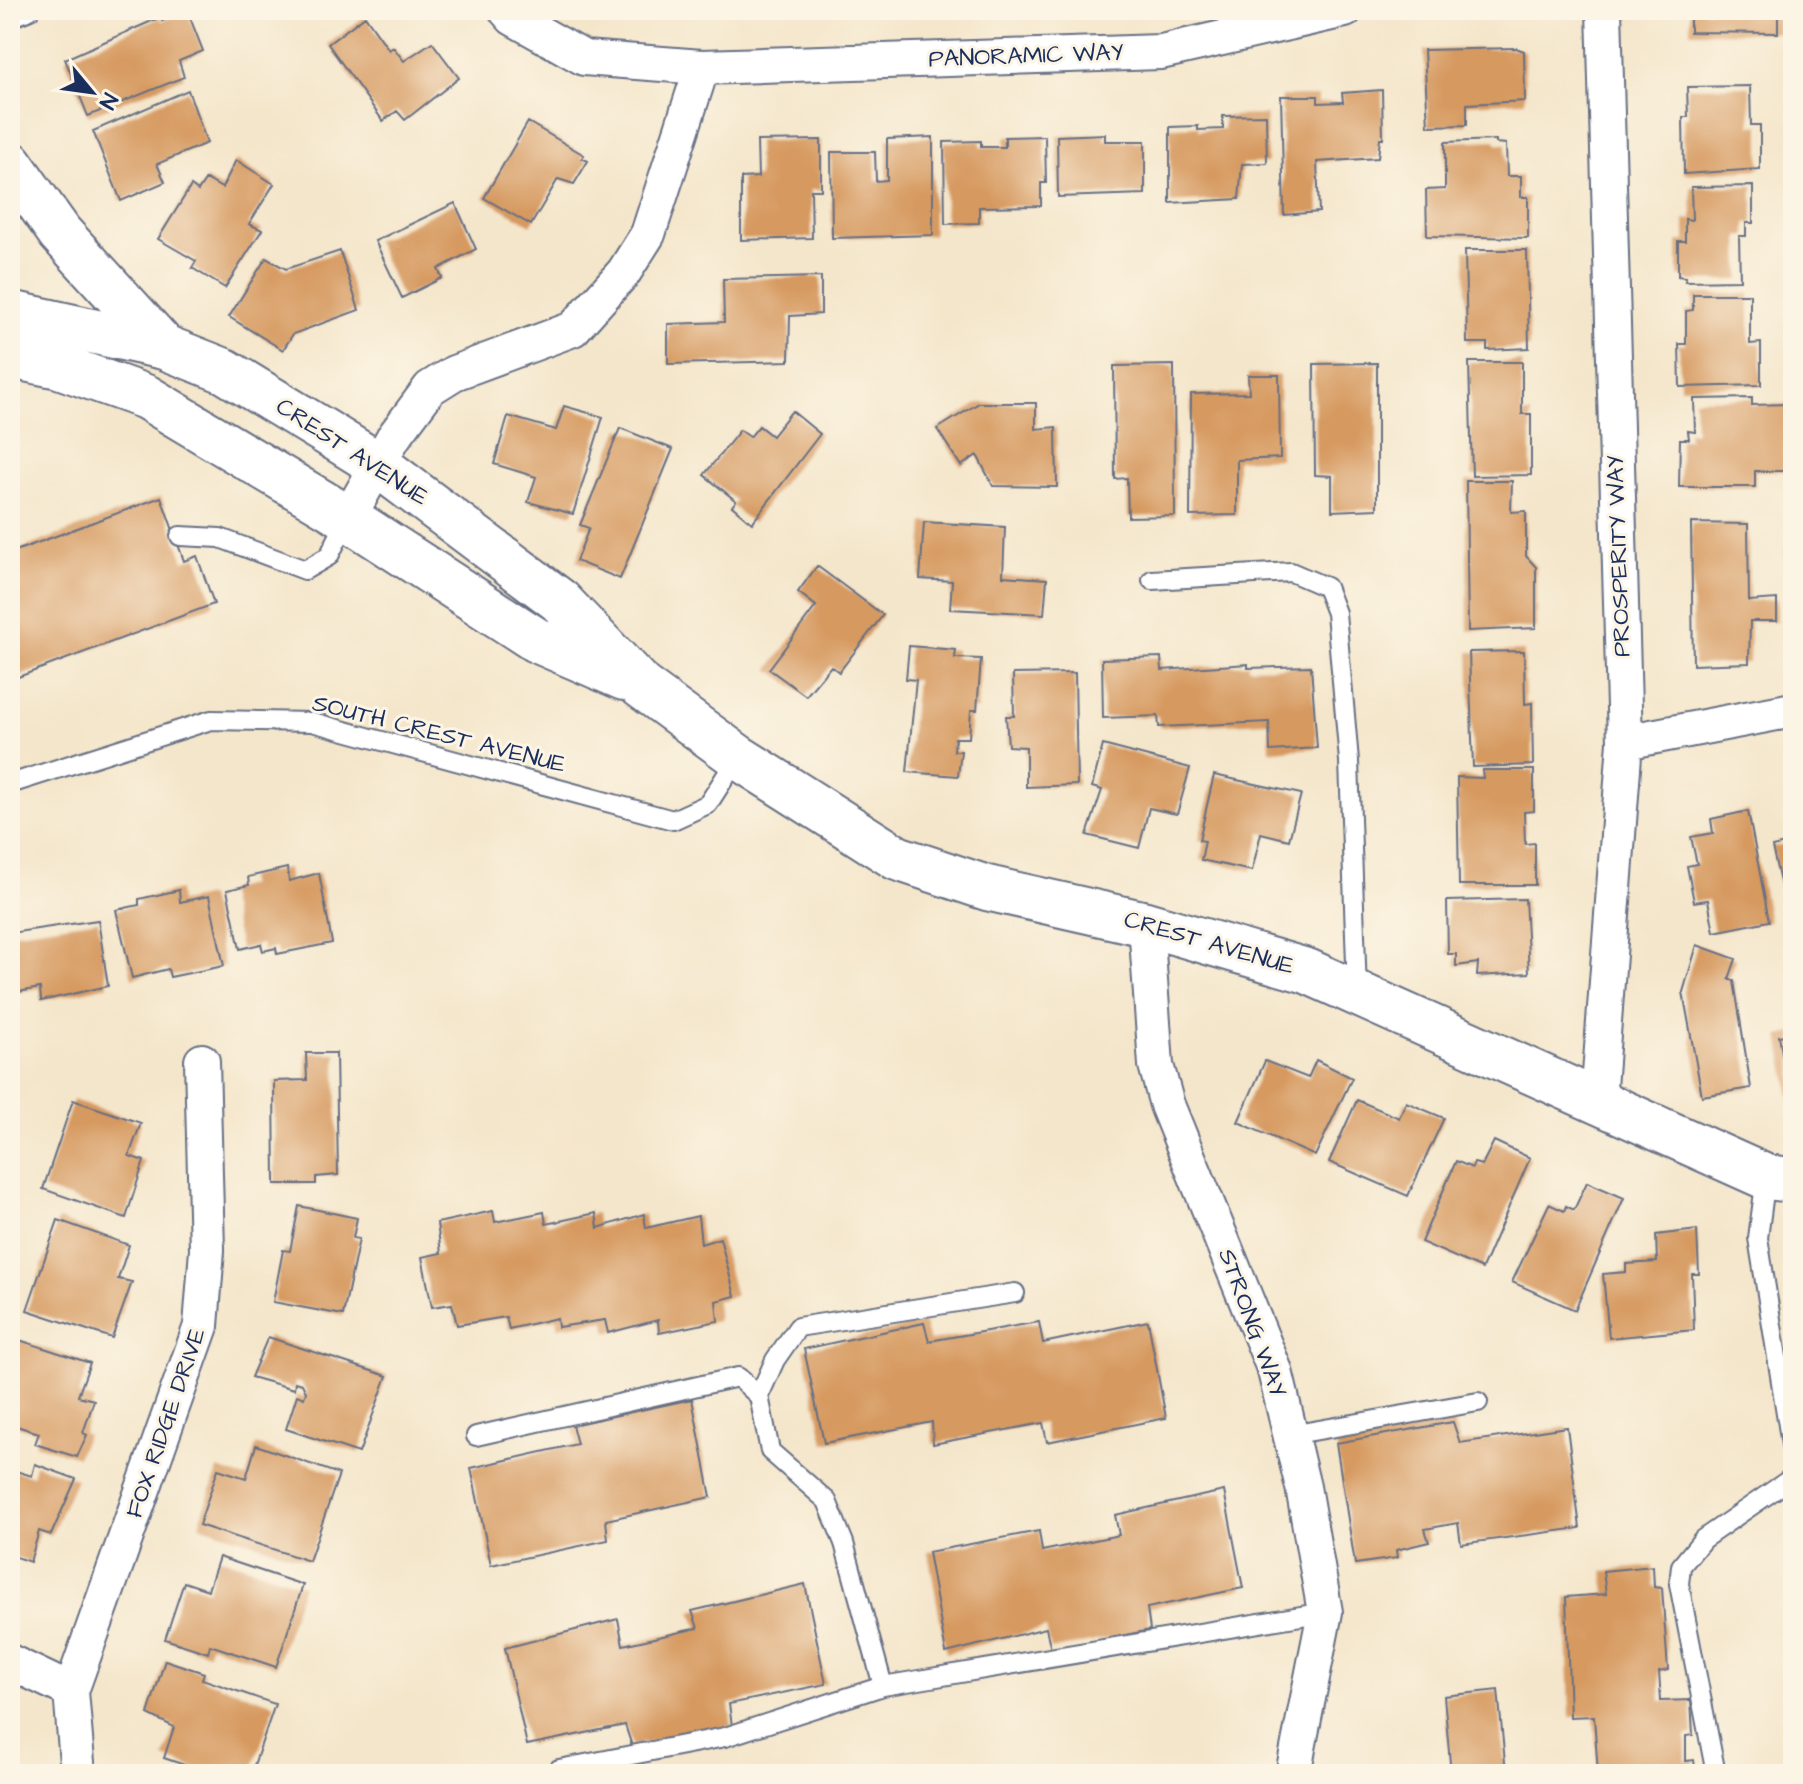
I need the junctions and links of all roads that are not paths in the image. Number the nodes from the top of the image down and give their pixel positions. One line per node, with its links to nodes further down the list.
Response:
1 (30, 10): 5 (lane)
2 (506, 10): 6 (street)
3 (1345, 10): 6 (street, PANORAMIC WAY)
4 (1604, 10): 17 (street, PROSPERITY WAY)
5 (10, 18)
6 (702, 67): 11 (street)
7 (10, 163): 9 (street)
8 (10, 313): 9 (street, CREST AVENUE)
9 (164, 347): 11 (street, CREST AVENUE)
10 (10, 356): 12 (street, CREST AVENUE)
11 (377, 464): 12 (street); 15 (street, CREST AVENUE)
12 (348, 518): 13 (lane); 15 (street, CREST AVENUE)
13 (180, 536)
14 (1152, 580): 21 (lane)
15 (641, 686): 18 (street, CREST AVENUE)
16 (1793, 710): 17 (street)
17 (1625, 742): 23 (street, PROSPERITY WAY)
18 (738, 757): 19 (lane, SOUTH CREST AVENUE); 20 (street, CREST AVENUE)
19 (10, 784)
20 (1146, 924): 21 (street, CREST AVENUE); 28 (street, STRONG WAY)
21 (1357, 993): 23 (street, CREST AVENUE)
22 (202, 1061): 35 (street, FOX RIDGE DRIVE)
23 (1598, 1101): 24 (street, CREST AVENUE)
24 (1779, 1178): 30 (lane)
25 (1015, 1293): 26 (lane)
26 (759, 1396): 29 (lane); 34 (lane)
27 (1478, 1402): 28 (lane)
28 (1290, 1435): 32 (street, STRONG WAY)
29 (476, 1436)
30 (1793, 1457)
31 (1793, 1477): 39 (lane)
32 (1325, 1612): 34 (lane); 38 (street, STRONG WAY)
33 (10, 1662): 35 (street)
34 (883, 1686): 36 (lane)
35 (71, 1691): 37 (street, FOX RIDGE DRIVE)
36 (559, 1769)
37 (78, 1774)
38 (1293, 1774)
39 (1716, 1774)

